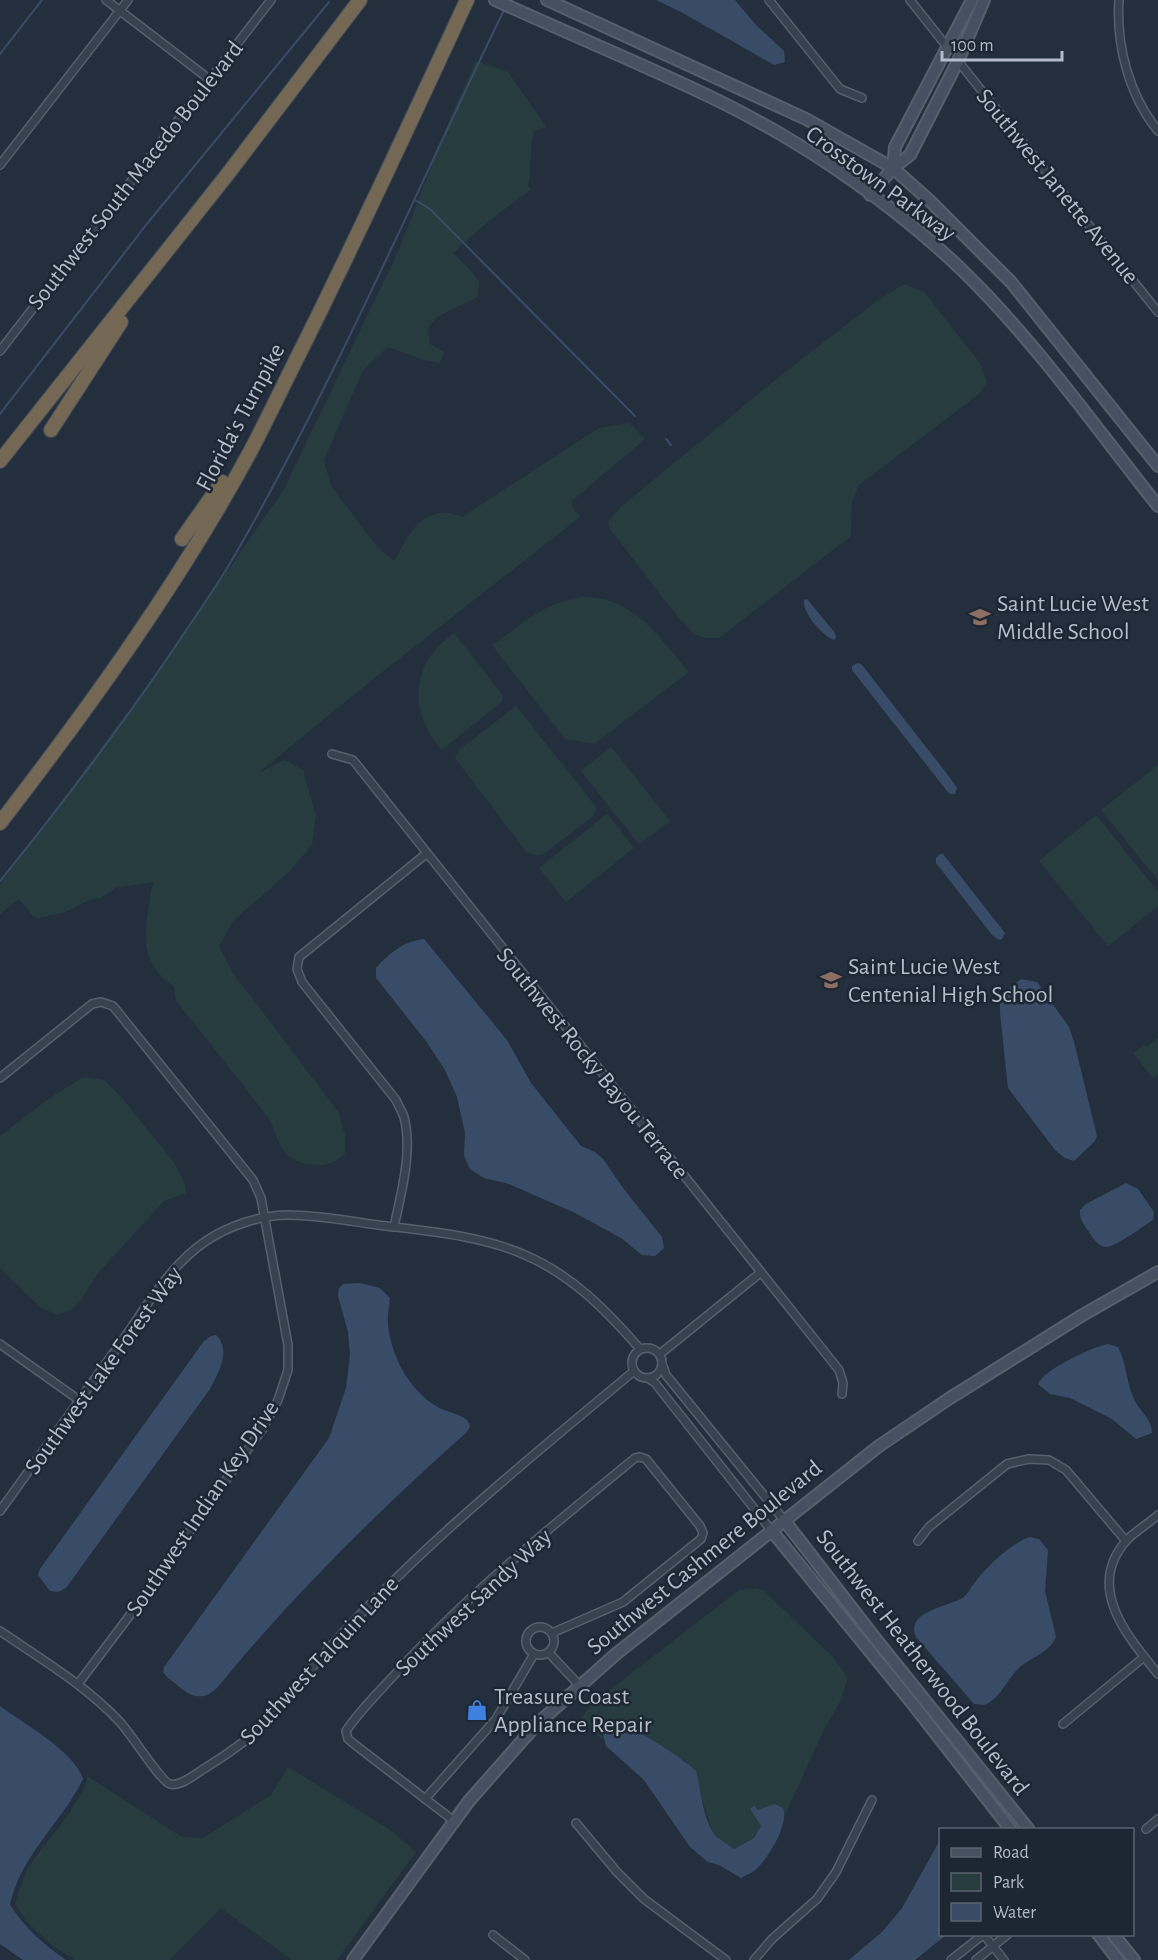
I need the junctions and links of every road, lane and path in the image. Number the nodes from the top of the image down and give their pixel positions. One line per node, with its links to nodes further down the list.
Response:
1 (106, 0): 13 (street)
2 (128, 0): 13 (street)
3 (271, 0): 16 (street, Southwest South Macedo Boulevard)
4 (360, 0): 22 (highway)
5 (467, 0): 25 (highway, Florida's Turnpike)
6 (495, 0): 21 (street, Crosstown Parkway)
7 (547, 0): 20 (street, Crosstown Parkway)
8 (769, 0): 17 (street)
9 (909, 0): 14 (street)
10 (972, 0): 14 (street)
11 (984, 0): 15 (street)
12 (1119, 0): 18 (street)
13 (119, 10): 16 (street); 19 (street)
14 (948, 48): 20 (street)
15 (958, 61): 20 (street); 23 (street, Southwest Janette Avenue)
16 (209, 79): 24 (street, Southwest South Macedo Boulevard)
17 (862, 98)
18 (1158, 131)
19 (0, 165)
20 (893, 168): 21 (street); 28 (street, Crosstown Parkway)
21 (870, 195): 29 (street, Crosstown Parkway)
22 (161, 259): 26 (highway); 27 (highway)
23 (1158, 312)
24 (0, 351)
25 (267, 417): 30 (highway); 32 (highway, Florida's Turnpike)
26 (51, 430)
27 (0, 461)
28 (1158, 466)
29 (1158, 506)
30 (182, 539)
31 (332, 754): 33 (street, Southwest Rocky Bayou Terrace)
32 (0, 824)
33 (426, 854): 36 (street); 38 (street, Southwest Rocky Bayou Terrace)
34 (0, 1078): 35 (street, Southwest Indian Key Drive)
35 (264, 1217): 36 (street, Southwest Lake Forest Way); 46 (street, Southwest Lake Forest Way); 61 (street, Southwest Indian Key Drive)
36 (394, 1227): 40 (street, Southwest Lake Forest Way)
37 (1158, 1272): 51 (street, Southwest Cashmere Boulevard)
38 (760, 1273): 41 (street); 45 (street, Southwest Rocky Bayou Terrace)
39 (0, 1344): 46 (street)
40 (640, 1349): 41 (street); 43 (street)
41 (660, 1354): 42 (street)
42 (663, 1366): 44 (street); 47 (street)
43 (634, 1371): 44 (street); 61 (street, Southwest Talquin Lane)
44 (648, 1378): 48 (street)
45 (842, 1394)
46 (79, 1400): 49 (street, Southwest Lake Forest Way)
47 (707, 1427): 48 (street); 51 (street)
48 (698, 1438): 52 (street)
49 (0, 1511)
50 (1158, 1515): 54 (street)
51 (784, 1520): 52 (street, Southwest Cashmere Boulevard); 70 (street, Southwest Heatherwood Boulevard)
52 (771, 1530): 62 (street, Southwest Cashmere Boulevard); 69 (street, Southwest Heatherwood Boulevard)
53 (918, 1541): 54 (street)
54 (1126, 1541): 59 (street)
55 (0, 1631): 61 (street, Southwest Talquin Lane)
56 (552, 1633): 57 (street); 58 (street); 64 (street, Southwest Sandy Way)
57 (549, 1653): 58 (street); 62 (street)
58 (534, 1654): 64 (street)
59 (1144, 1657): 60 (street); 63 (street)
60 (1158, 1674)
61 (78, 1684)
62 (579, 1685): 67 (street, Southwest Cashmere Boulevard)
63 (1063, 1724)
64 (425, 1799): 67 (street, Southwest Sandy Way)
65 (872, 1800): 82 (street)
66 (1158, 1819): 71 (street)
67 (454, 1821): 79 (street, Southwest Cashmere Boulevard)
68 (576, 1823): 81 (street)
69 (1009, 1828)
70 (1027, 1828)
71 (1146, 1829)
72 (493, 1935): 80 (street)
73 (983, 1936): 83 (street)
74 (985, 1936): 78 (street)
75 (1007, 1936): 78 (street)
76 (1099, 1936): 86 (street)
77 (1114, 1936): 87 (street)
78 (993, 1946): 84 (street); 85 (street)
79 (353, 1960)
80 (525, 1960)
81 (726, 1960)
82 (754, 1960)
83 (951, 1960)
84 (976, 1960)
85 (1004, 1960)
86 (1118, 1960)
87 (1134, 1960)

